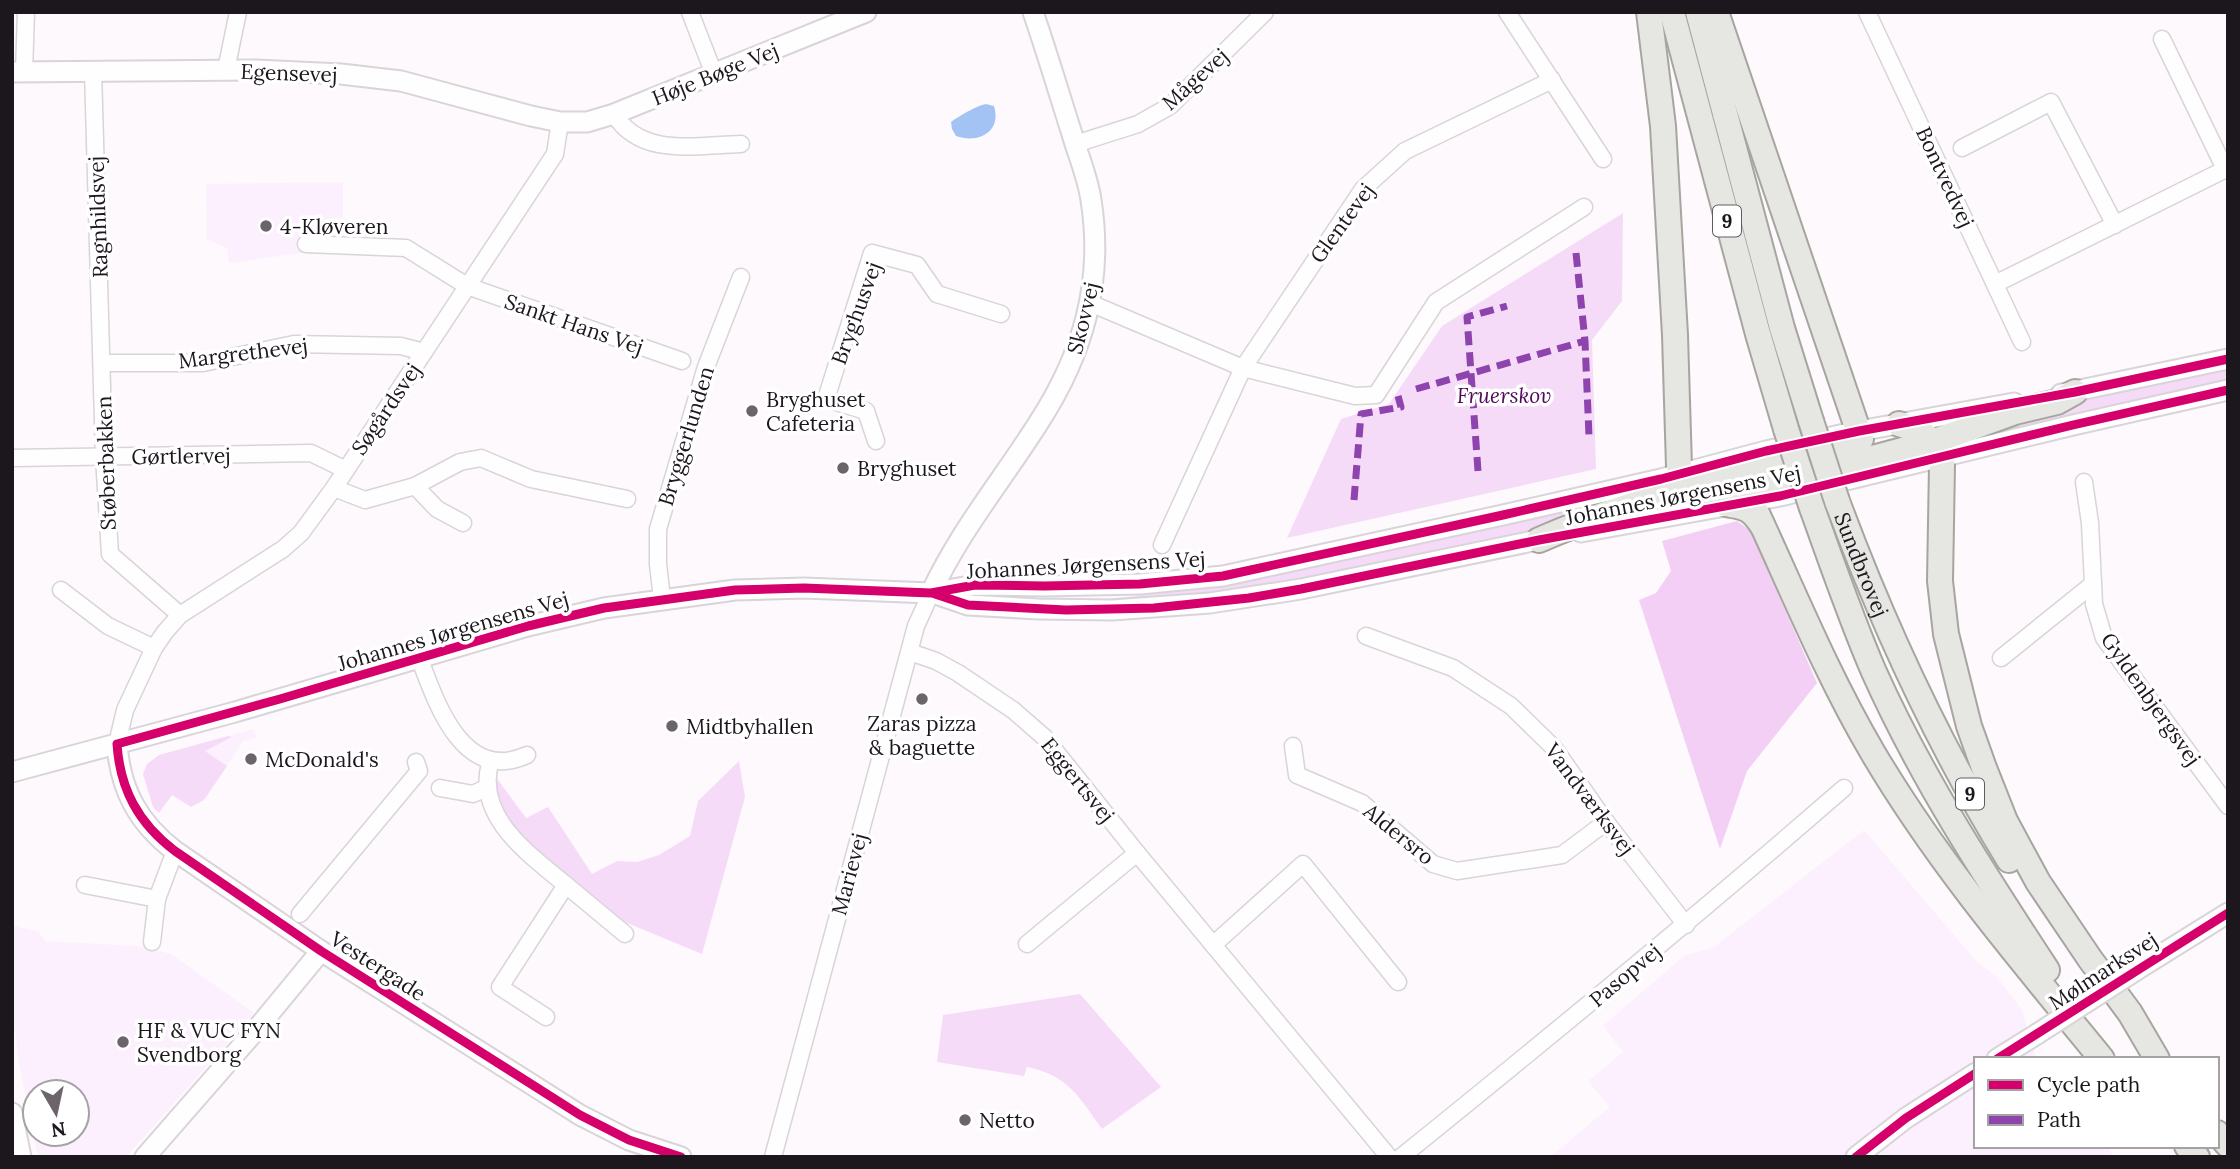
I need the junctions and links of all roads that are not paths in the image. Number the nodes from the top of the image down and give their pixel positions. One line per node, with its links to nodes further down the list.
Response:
1 (26, 12): 16 (street)
2 (238, 12): 14 (street)
3 (690, 12): 17 (street)
4 (866, 12): 17 (street, Høje Bøge Vej)
5 (1033, 12): 22 (street, Skovvej)
6 (1265, 12): 22 (street, Mågevej)
7 (1507, 12): 18 (street)
8 (1648, 12): 49 (main road)
9 (1672, 12): 96 (main road, Sundbrovej / 9, bridge)
10 (1698, 12): 97 (main road, Sundbrovej / 9, bridge)
11 (1716, 12): 43 (main road)
12 (1867, 12): 30 (street, Bontvedvej)
13 (2162, 39): 25 (street)
14 (226, 70): 15 (street, Egensevej); 20 (street, Egensevej)
15 (93, 71): 16 (street, Egensevej); 38 (street, Ragnhildsvej)
16 (18, 72)
17 (714, 74): 19 (street, Høje Bøge Vej)
18 (1552, 80): 24 (street); 39 (street, Glentevej)
19 (614, 114): 20 (street, Høje Bøge Vej); 21 (street)
20 (561, 122): 31 (street, Søgårdsvej)
21 (741, 144)
22 (1075, 144): 32 (street, Skovvej)
23 (1962, 148): 27 (street)
24 (1603, 159)
25 (2227, 168): 27 (street)
26 (1584, 207): 39 (street)
27 (2115, 225): 30 (street)
28 (306, 244): 31 (street, Sankt Hans Vej)
29 (741, 277): 61 (street, Bryggerlunden)
30 (1995, 284): 34 (street, Bontvedvej)
31 (467, 286): 35 (street, Søgårdsvej); 37 (street, Sankt Hans Vej)
32 (1090, 303): 39 (street); 60 (street, Skovvej)
33 (1001, 314): 44 (street, Bryghusvej)
34 (2022, 342)
35 (425, 352): 38 (street, Margrethevej); 48 (street, Søgårdsvej)
36 (2228, 359): 41 (street)
37 (682, 361)
38 (102, 363): 46 (street, Støberbakken)
39 (1244, 368): 57 (street, Glentevej)
40 (2228, 390): 45 (street)
41 (2075, 392): 42 (street); 45 (main road)
42 (1899, 424): 43 (street); 45 (main road)
43 (1859, 431): 49 (main road)
44 (876, 441)
45 (1936, 450): 54 (main road); 98 (main road)
46 (104, 457): 47 (street, Gørtlervej); 48 (street, Gørtlervej); 62 (street, Støberbakken)
47 (12, 458)
48 (346, 470): 52 (street, Søgårdsvej)
49 (1687, 480): 54 (main road); 56 (main road); 60 (street, Johannes Jørgensens Vej)
50 (2084, 482): 58 (street, Gyldenbjergsvej)
51 (415, 486): 52 (street); 53 (street); 55 (street)
52 (334, 488): 62 (street, Søgårdsvej)
53 (626, 499)
54 (1740, 502): 56 (street, Johannes Jørgensens Vej); 95 (main road)
55 (463, 523)
56 (1539, 540): 60 (street, Johannes Jørgensens Vej)
57 (1162, 545)
58 (2093, 584): 67 (street); 77 (street, Gyldenbjergsvej)
59 (61, 590): 64 (street)
60 (931, 593): 61 (street, Johannes Jørgensens Vej); 65 (street, Marievej)
61 (662, 599): 66 (street, Johannes Jørgensens Vej)
62 (180, 615): 64 (street, Søgårdsvej)
63 (1366, 636): 78 (street, Vandværksvej)
64 (154, 649): 68 (street, Søgårdsvej)
65 (911, 652): 80 (street, Eggertsvej); 104 (street, Marievej)
66 (419, 657): 68 (street, Johannes Jørgensens Vej); 71 (street, Johannes Jørgensens Vej)
67 (2001, 658)
68 (117, 744): 73 (street); 79 (street, Vestergade)
69 (1293, 746): 78 (street, Aldersro)
70 (527, 755): 71 (street)
71 (491, 760): 74 (street)
72 (416, 762): 85 (street)
73 (12, 772)
74 (488, 787): 75 (street); 82 (street)
75 (440, 788)
76 (1844, 788): 86 (street, Pasopvej)
77 (2228, 806)
78 (1606, 822): 86 (street, Vandværksvej)
79 (175, 851): 83 (street); 91 (street, Vestergade)
80 (1137, 853): 89 (street); 90 (street, Eggertsvej)
81 (85, 885): 83 (street)
82 (566, 885): 87 (street); 93 (street)
83 (157, 899): 88 (street)
84 (2228, 913): 94 (street, Mølmarksvej, bridge)
85 (300, 914)
86 (1686, 925): 106 (street, Pasopvej)
87 (625, 934)
88 (152, 942)
89 (1027, 944)
90 (1213, 945): 92 (street); 105 (street, Eggertsvej)
91 (321, 951): 102 (street); 103 (street, Vestergade)
92 (1398, 982)
93 (546, 1017)
94 (2000, 1057)
95 (2100, 1057)
96 (2115, 1057)
97 (2153, 1057)
98 (2154, 1057)
99 (1974, 1074): 107 (street)
100 (12, 1113): 101 (street)
101 (20, 1157)
102 (145, 1157)
103 (681, 1157)
104 (773, 1157)
105 (1389, 1157)
106 (1401, 1157)
107 (1856, 1157)

